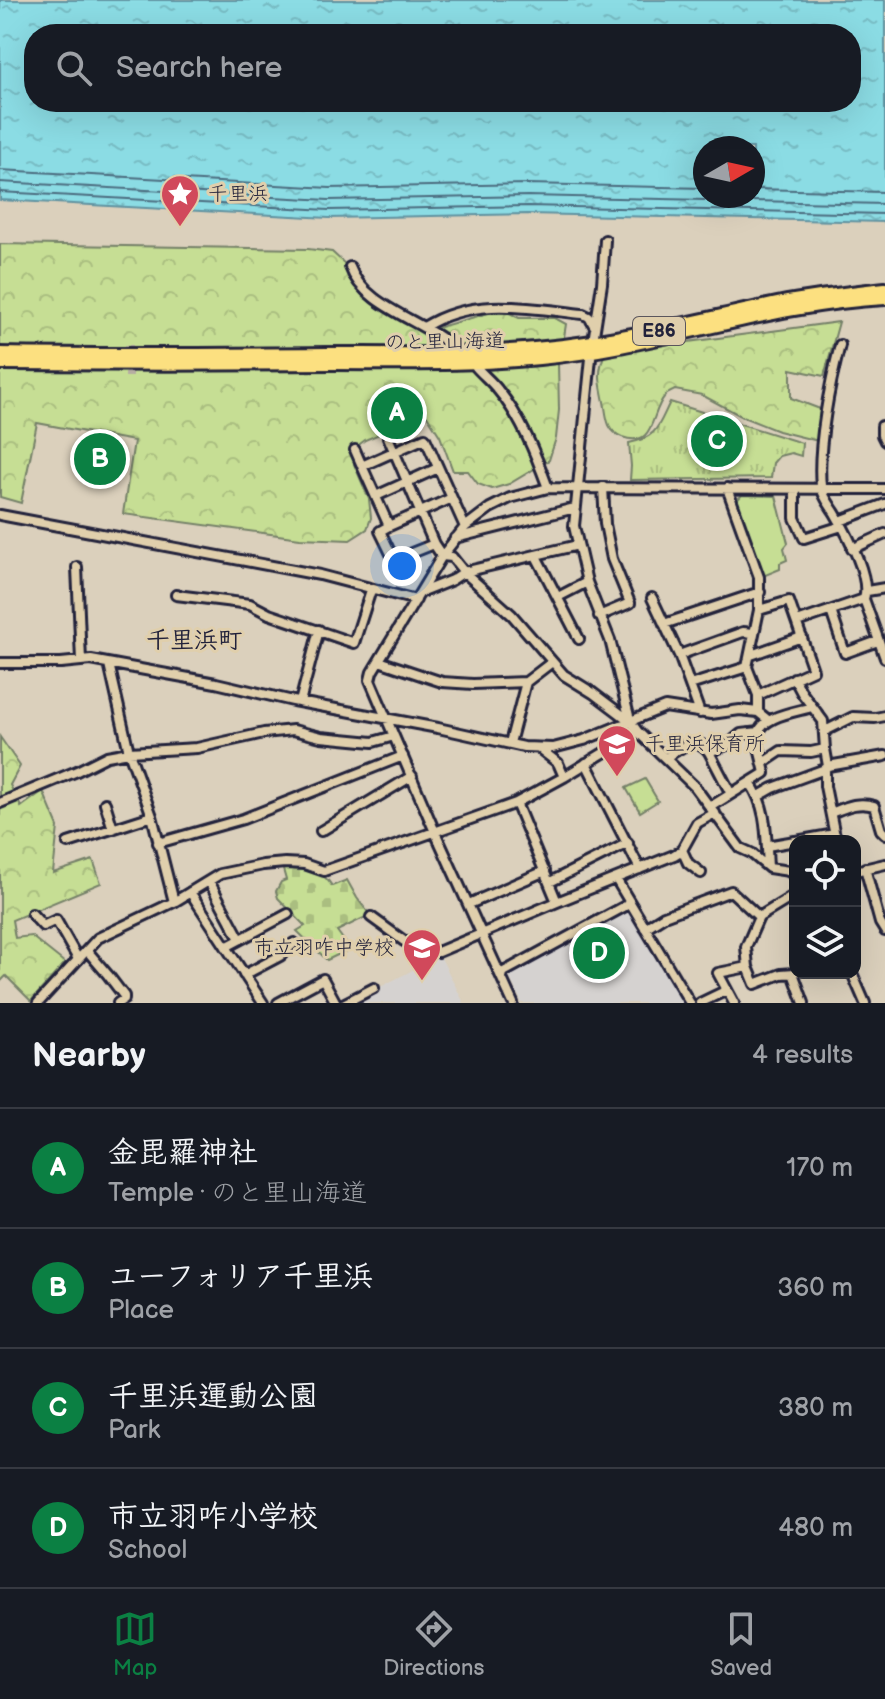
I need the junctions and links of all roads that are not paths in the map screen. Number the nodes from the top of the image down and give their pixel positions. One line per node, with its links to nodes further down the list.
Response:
1 (605, 240): 5 (street)
2 (350, 267): 5 (street)
3 (885, 289): 8 (highway, のと里山海道 / E86)
4 (885, 298): 10 (highway, のと里山海道 / E86)
5 (424, 327): 7 (street)
6 (840, 345): 25 (street)
7 (453, 347)
8 (0, 351)
9 (591, 358): 20 (street)
10 (0, 364)
11 (476, 367): 22 (street)
12 (388, 417): 16 (street)
13 (882, 426): 14 (street)
14 (885, 441)
15 (355, 450): 17 (street)
16 (395, 452): 17 (street); 18 (street); 19 (street)
17 (362, 466): 27 (street)
18 (438, 468): 19 (street); 28 (street)
19 (408, 483): 27 (street); 31 (street)
20 (579, 487): 21 (street); 22 (street); 30 (street)
21 (603, 487): 23 (street); 57 (street)
22 (548, 488): 35 (street)
23 (727, 488): 24 (street); 49 (street)
24 (795, 489): 25 (street); 33 (street)
25 (821, 489): 26 (street); 33 (street)
26 (883, 489): 29 (street)
27 (376, 496): 34 (street)
28 (452, 498): 31 (street); 35 (street)
29 (885, 504): 33 (street)
30 (575, 508): 37 (street); 39 (street)
31 (421, 512): 34 (street); 38 (street)
32 (0, 515): 47 (street)
33 (841, 524): 40 (street)
34 (389, 526): 38 (street)
35 (465, 527): 37 (street)
36 (885, 534): 40 (street)
37 (455, 538): 41 (street)
38 (434, 544): 41 (street)
39 (578, 545): 42 (street); 45 (street)
40 (852, 549): 51 (street)
41 (442, 556): 44 (street); 48 (street)
42 (536, 556): 44 (street); 52 (street)
43 (77, 567): 68 (street)
44 (464, 572): 48 (street); 70 (street)
45 (587, 582): 52 (street); 57 (street)
46 (885, 588): 51 (street)
47 (371, 590): 54 (street); 60 (street)
48 (422, 592): 54 (street)
49 (760, 592): 55 (street); 59 (street)
50 (176, 595): 60 (street)
51 (866, 595): 56 (street); 64 (street)
52 (558, 597): 63 (street)
53 (652, 598): 59 (street)
54 (416, 600): 69 (street)
55 (759, 610): 58 (street); 61 (street)
56 (831, 611): 58 (street); 64 (street)
57 (599, 616): 85 (street)
58 (797, 622): 62 (street)
59 (664, 624): 65 (street)
60 (319, 630): 78 (street)
61 (754, 633): 65 (street); 66 (street)
62 (802, 637): 66 (street); 74 (street)
63 (579, 639)
64 (878, 641): 67 (street)
65 (679, 655): 76 (street)
66 (751, 655): 73 (street)
67 (885, 658)
68 (81, 661): 71 (street); 72 (street)
69 (379, 661): 75 (street); 83 (street)
70 (552, 662): 75 (street); 85 (street)
71 (0, 663)
72 (109, 664): 78 (street); 93 (street)
73 (747, 667): 76 (street); 77 (street)
74 (794, 678): 77 (street); 79 (street)
75 (526, 682): 90 (street)
76 (690, 685): 81 (street)
77 (758, 695): 80 (street)
78 (300, 702): 83 (street)
79 (812, 707): 84 (street); 86 (street)
80 (758, 712): 81 (street); 84 (street)
81 (700, 713): 85 (street)
82 (885, 716): 86 (street)
83 (387, 719): 89 (street); 90 (street)
84 (768, 720): 88 (street)
85 (630, 721): 87 (street); 91 (street)
86 (825, 731): 92 (street)
87 (638, 732): 97 (street); 98 (street)
88 (759, 732): 94 (street); 99 (street)
89 (394, 736): 93 (street); 95 (street)
90 (510, 743): 91 (street)
91 (540, 748): 102 (street)
92 (825, 749): 99 (street); 100 (street)
93 (129, 752): 106 (street); 111 (street)
94 (709, 752): 97 (street); 104 (street)
95 (403, 756): 101 (street); 119 (street)
96 (885, 756): 100 (street)
97 (665, 758): 109 (street)
98 (586, 763): 102 (street); 120 (street)
99 (763, 763): 103 (street)
100 (827, 767): 105 (street); 110 (street)
101 (412, 776): 113 (street); 114 (street)
102 (564, 777): 108 (street)
103 (750, 783): 104 (street); 105 (street)
104 (731, 794): 109 (street)
105 (759, 796): 121 (street)
106 (0, 803)
107 (105, 803): 112 (street)
108 (516, 803): 114 (street); 128 (street)
109 (712, 810): 122 (street); 124 (street)
110 (831, 813): 115 (street); 116 (street)
111 (152, 816): 112 (street); 119 (street)
112 (113, 829): 118 (street)
113 (321, 831)
114 (435, 832): 132 (street); 138 (street)
115 (885, 834)
116 (836, 835)
117 (789, 842): 121 (street)
118 (68, 843)
119 (158, 843): 136 (street)
120 (628, 843): 126 (street); 133 (street)
121 (767, 846): 124 (street)
122 (682, 850): 126 (street); 130 (street)
123 (885, 864): 125 (street)
124 (769, 868): 129 (street)
125 (865, 868): 127 (street); 145 (street)
126 (640, 869): 131 (street)
127 (861, 869)
128 (545, 871): 133 (street); 138 (street)
129 (789, 871)
130 (701, 873)
131 (616, 879): 137 (street); 139 (street)
132 (209, 881): 134 (street); 147 (street)
133 (550, 882): 137 (street)
134 (190, 892): 136 (street); 149 (street)
135 (789, 899): 143 (street)
136 (174, 902): 150 (street)
137 (557, 902): 146 (street)
138 (469, 904): 146 (street)
139 (629, 904): 144 (street); 154 (street)
140 (32, 914): 151 (street)
141 (288, 914): 147 (street)
142 (371, 917): 146 (street)
143 (759, 917): 144 (street); 152 (street)
144 (645, 928): 168 (street)
145 (885, 931)
146 (482, 933): 154 (street)
147 (240, 939): 149 (street)
148 (294, 943): 155 (street)
149 (226, 947): 155 (street)
150 (88, 949): 151 (street); 163 (street)
151 (78, 959): 162 (street)
152 (748, 967): 153 (street); 159 (street)
153 (789, 973)
154 (500, 974): 161 (street)
155 (244, 975): 164 (street)
156 (796, 979): 171 (street)
157 (855, 979): 172 (street)
158 (374, 988): 167 (street)
159 (727, 990): 169 (street); 170 (street)
160 (297, 998): 165 (street); 166 (street)
161 (510, 1002)
162 (38, 1003)
163 (118, 1003)
164 (263, 1003)
165 (278, 1003)
166 (336, 1003)
167 (345, 1003)
168 (690, 1003)
169 (700, 1003)
170 (734, 1003)
171 (804, 1003)
172 (865, 1003)

